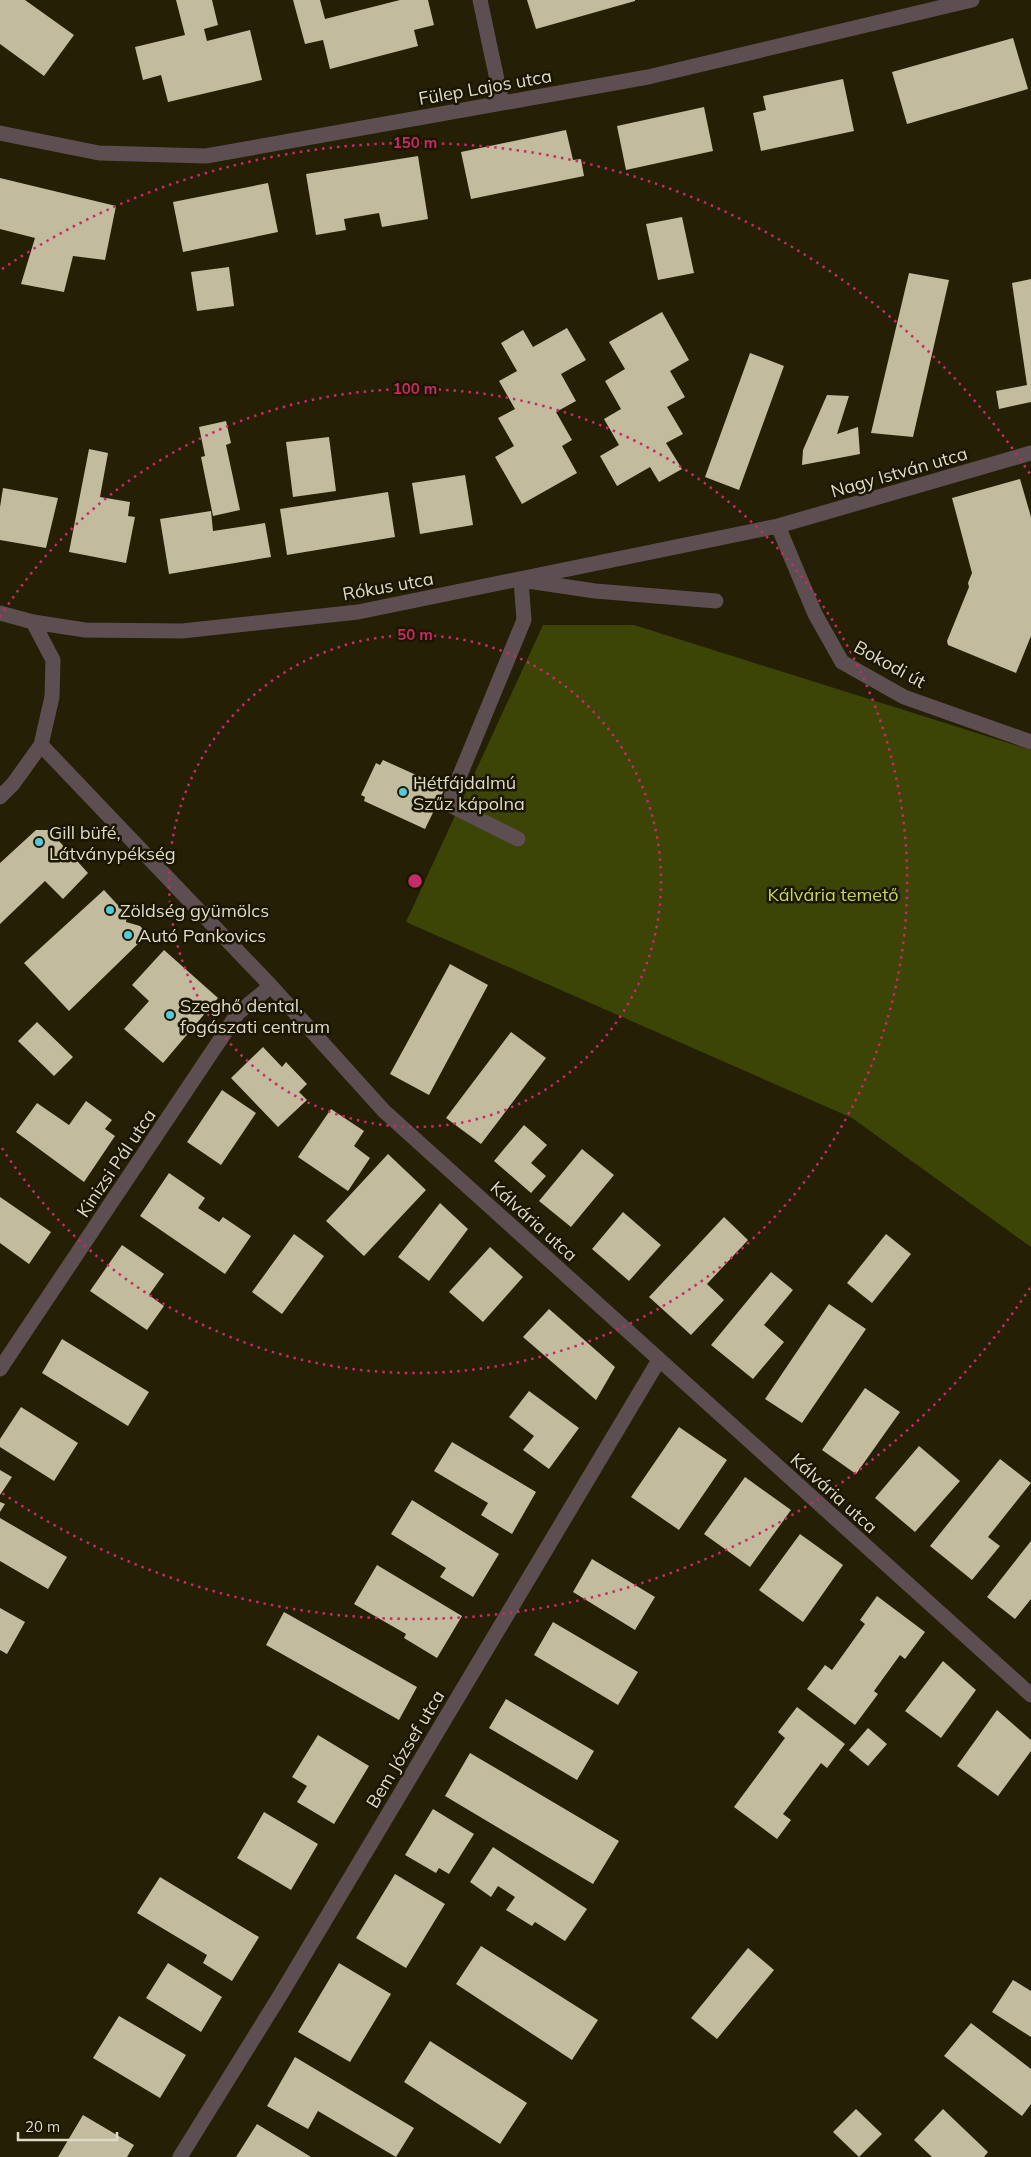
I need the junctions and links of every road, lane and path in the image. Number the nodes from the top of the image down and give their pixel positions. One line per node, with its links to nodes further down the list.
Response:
1 (480, 0): 3 (street)
2 (972, 0): 3 (street, Fülep Lajos utca)
3 (502, 103): 4 (street, Fülep Lajos utca)
4 (0, 133)
5 (1031, 453): 6 (street, Nagy István utca)
6 (778, 526): 7 (street, Rókus utca); 11 (street, Bokodi út)
7 (521, 580): 8 (street); 10 (street, Rókus utca); 14 (street)
8 (716, 600)
9 (0, 613): 10 (street, Rókus utca)
10 (34, 622): 12 (street)
11 (1031, 742)
12 (41, 745): 13 (street); 15 (street, Kálvária utca)
13 (0, 797)
14 (518, 839)
15 (271, 986): 16 (street, Kálvária utca); 17 (street, Kinizsi Pál utca)
16 (659, 1360): 18 (street, Kálvária utca); 19 (street, Bem József utca)
17 (0, 1369)
18 (1031, 1695)
19 (180, 2157)

